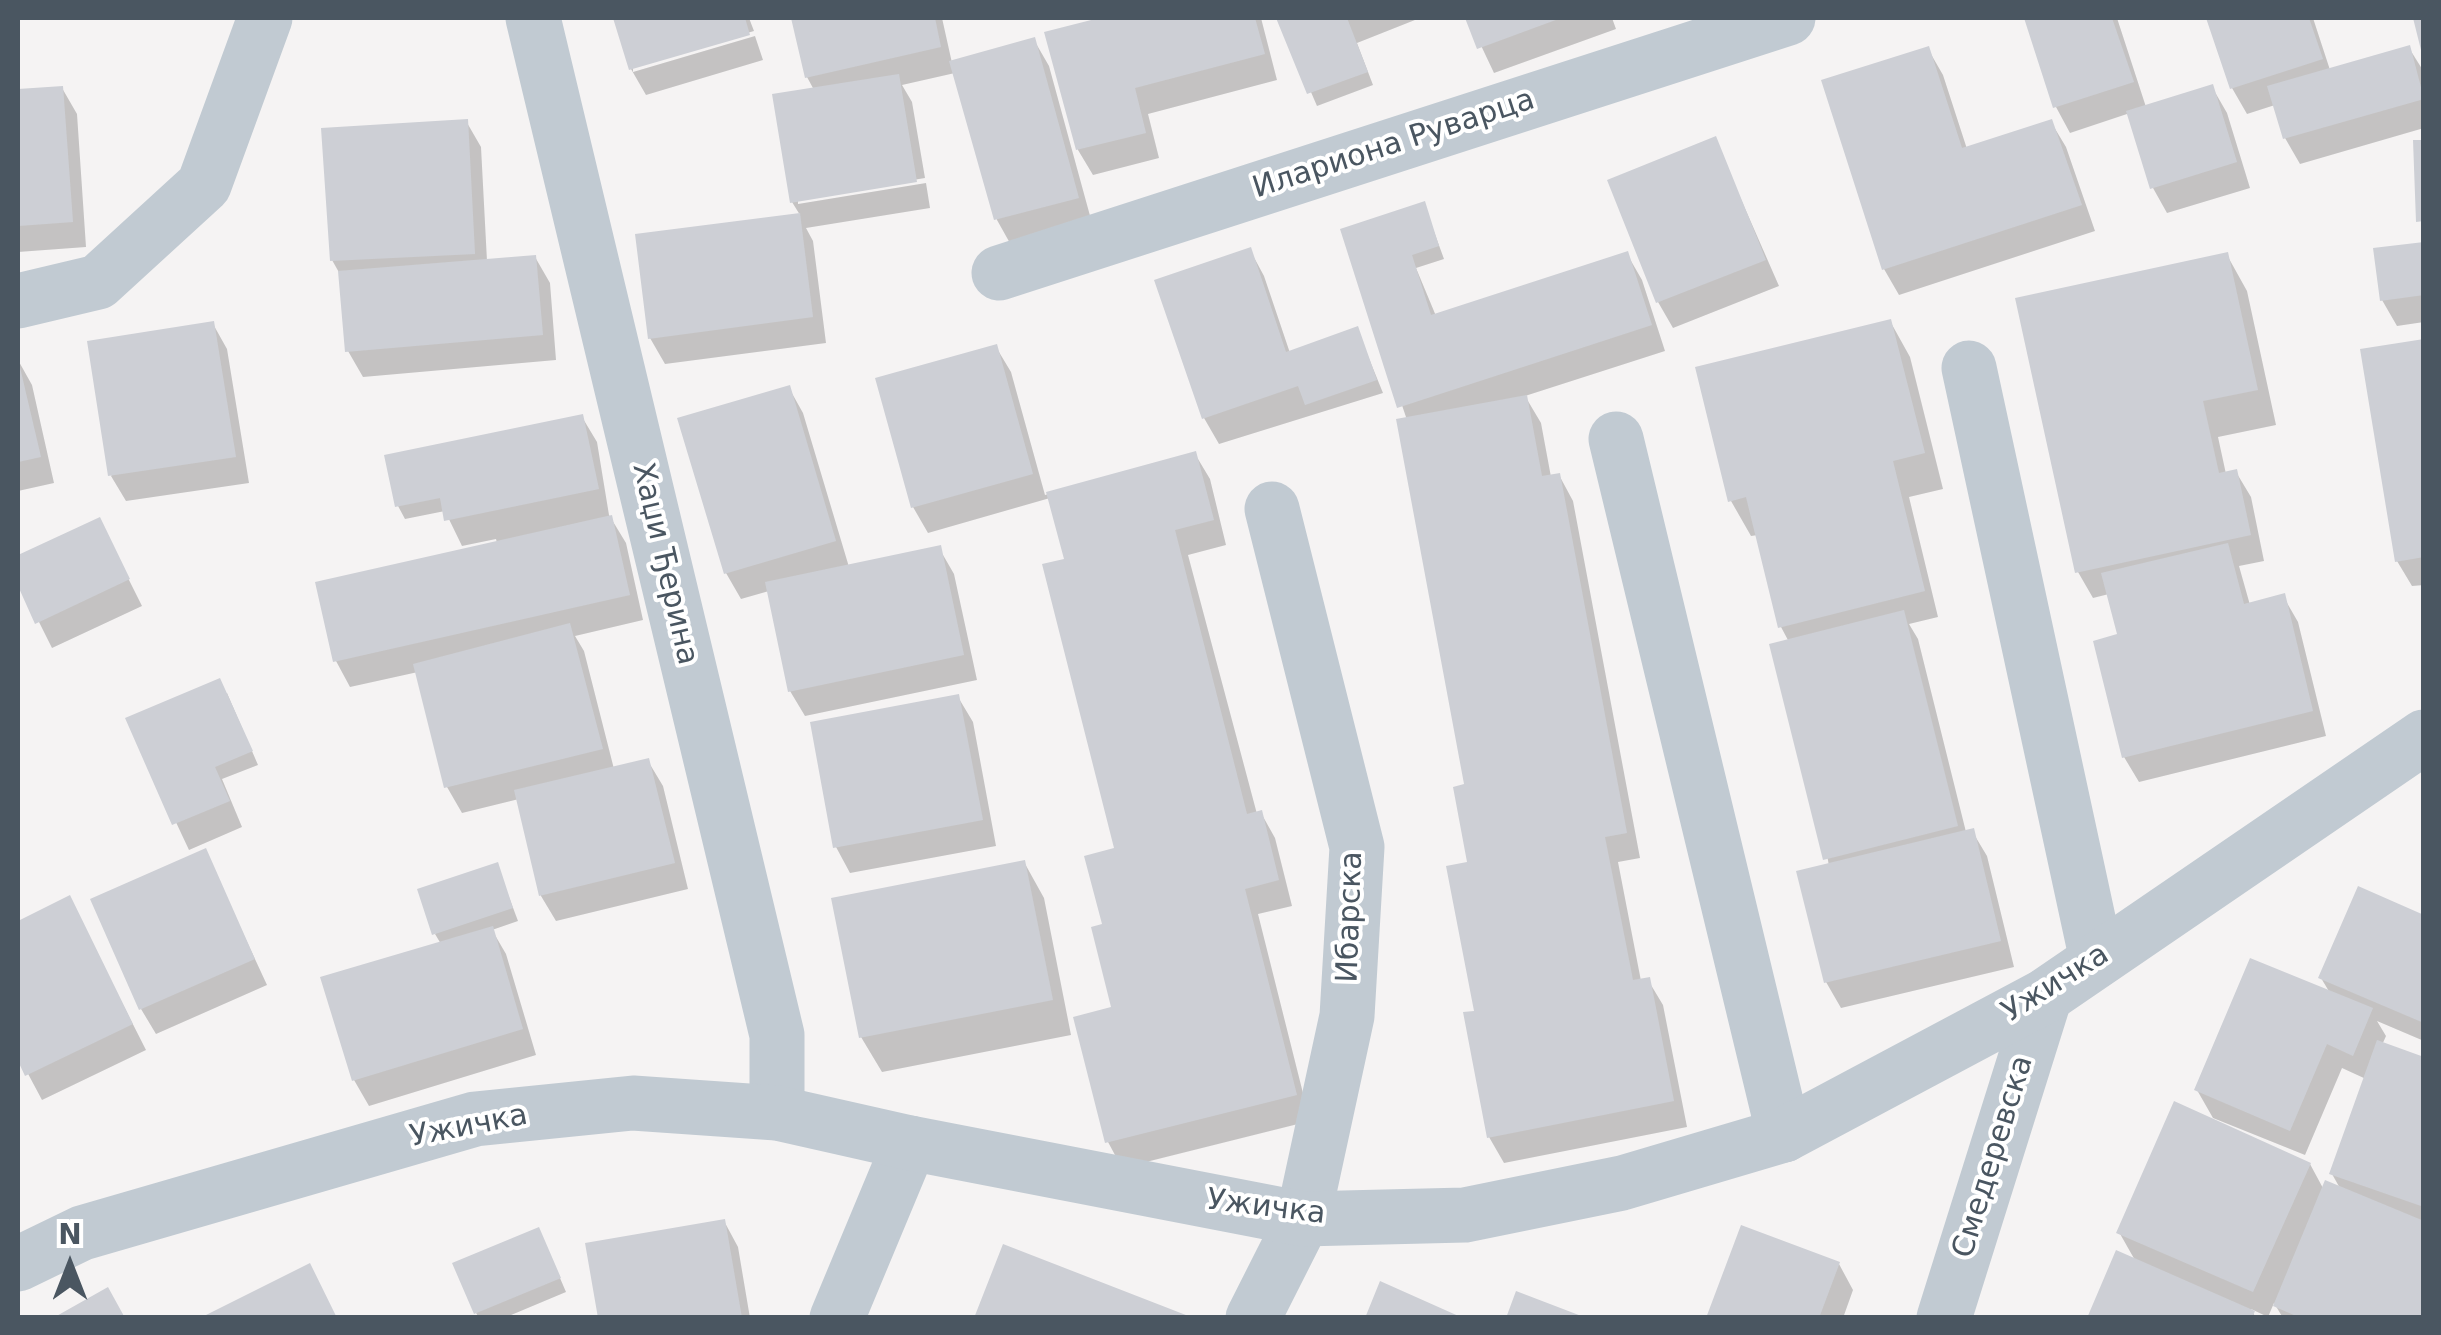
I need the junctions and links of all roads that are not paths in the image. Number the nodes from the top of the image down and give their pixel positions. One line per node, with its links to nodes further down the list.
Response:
1 (265, 18): 5 (street)
2 (533, 18): 12 (street, Хаџи Ђерина)
3 (1788, 18): 4 (street, Илариона Руварца)
4 (999, 273)
5 (18, 301)
6 (1969, 368): 10 (street)
7 (1616, 440): 13 (street)
8 (1272, 510): 15 (street, Ибарска)
9 (2424, 737): 10 (street, Ужичка)
10 (2097, 960): 11 (street, Ужичка)
11 (2045, 996): 13 (street, Ужичка); 19 (street, Смедеревска)
12 (777, 1113): 14 (street, Ужичка); 16 (street, Ужичка)
13 (1784, 1134): 15 (street, Ужичка)
14 (910, 1144): 15 (street, Ужичка); 17 (street)
15 (1304, 1218): 18 (street, Ибарска)
16 (18, 1264)
17 (837, 1318)
18 (1253, 1318)
19 (1944, 1318)

